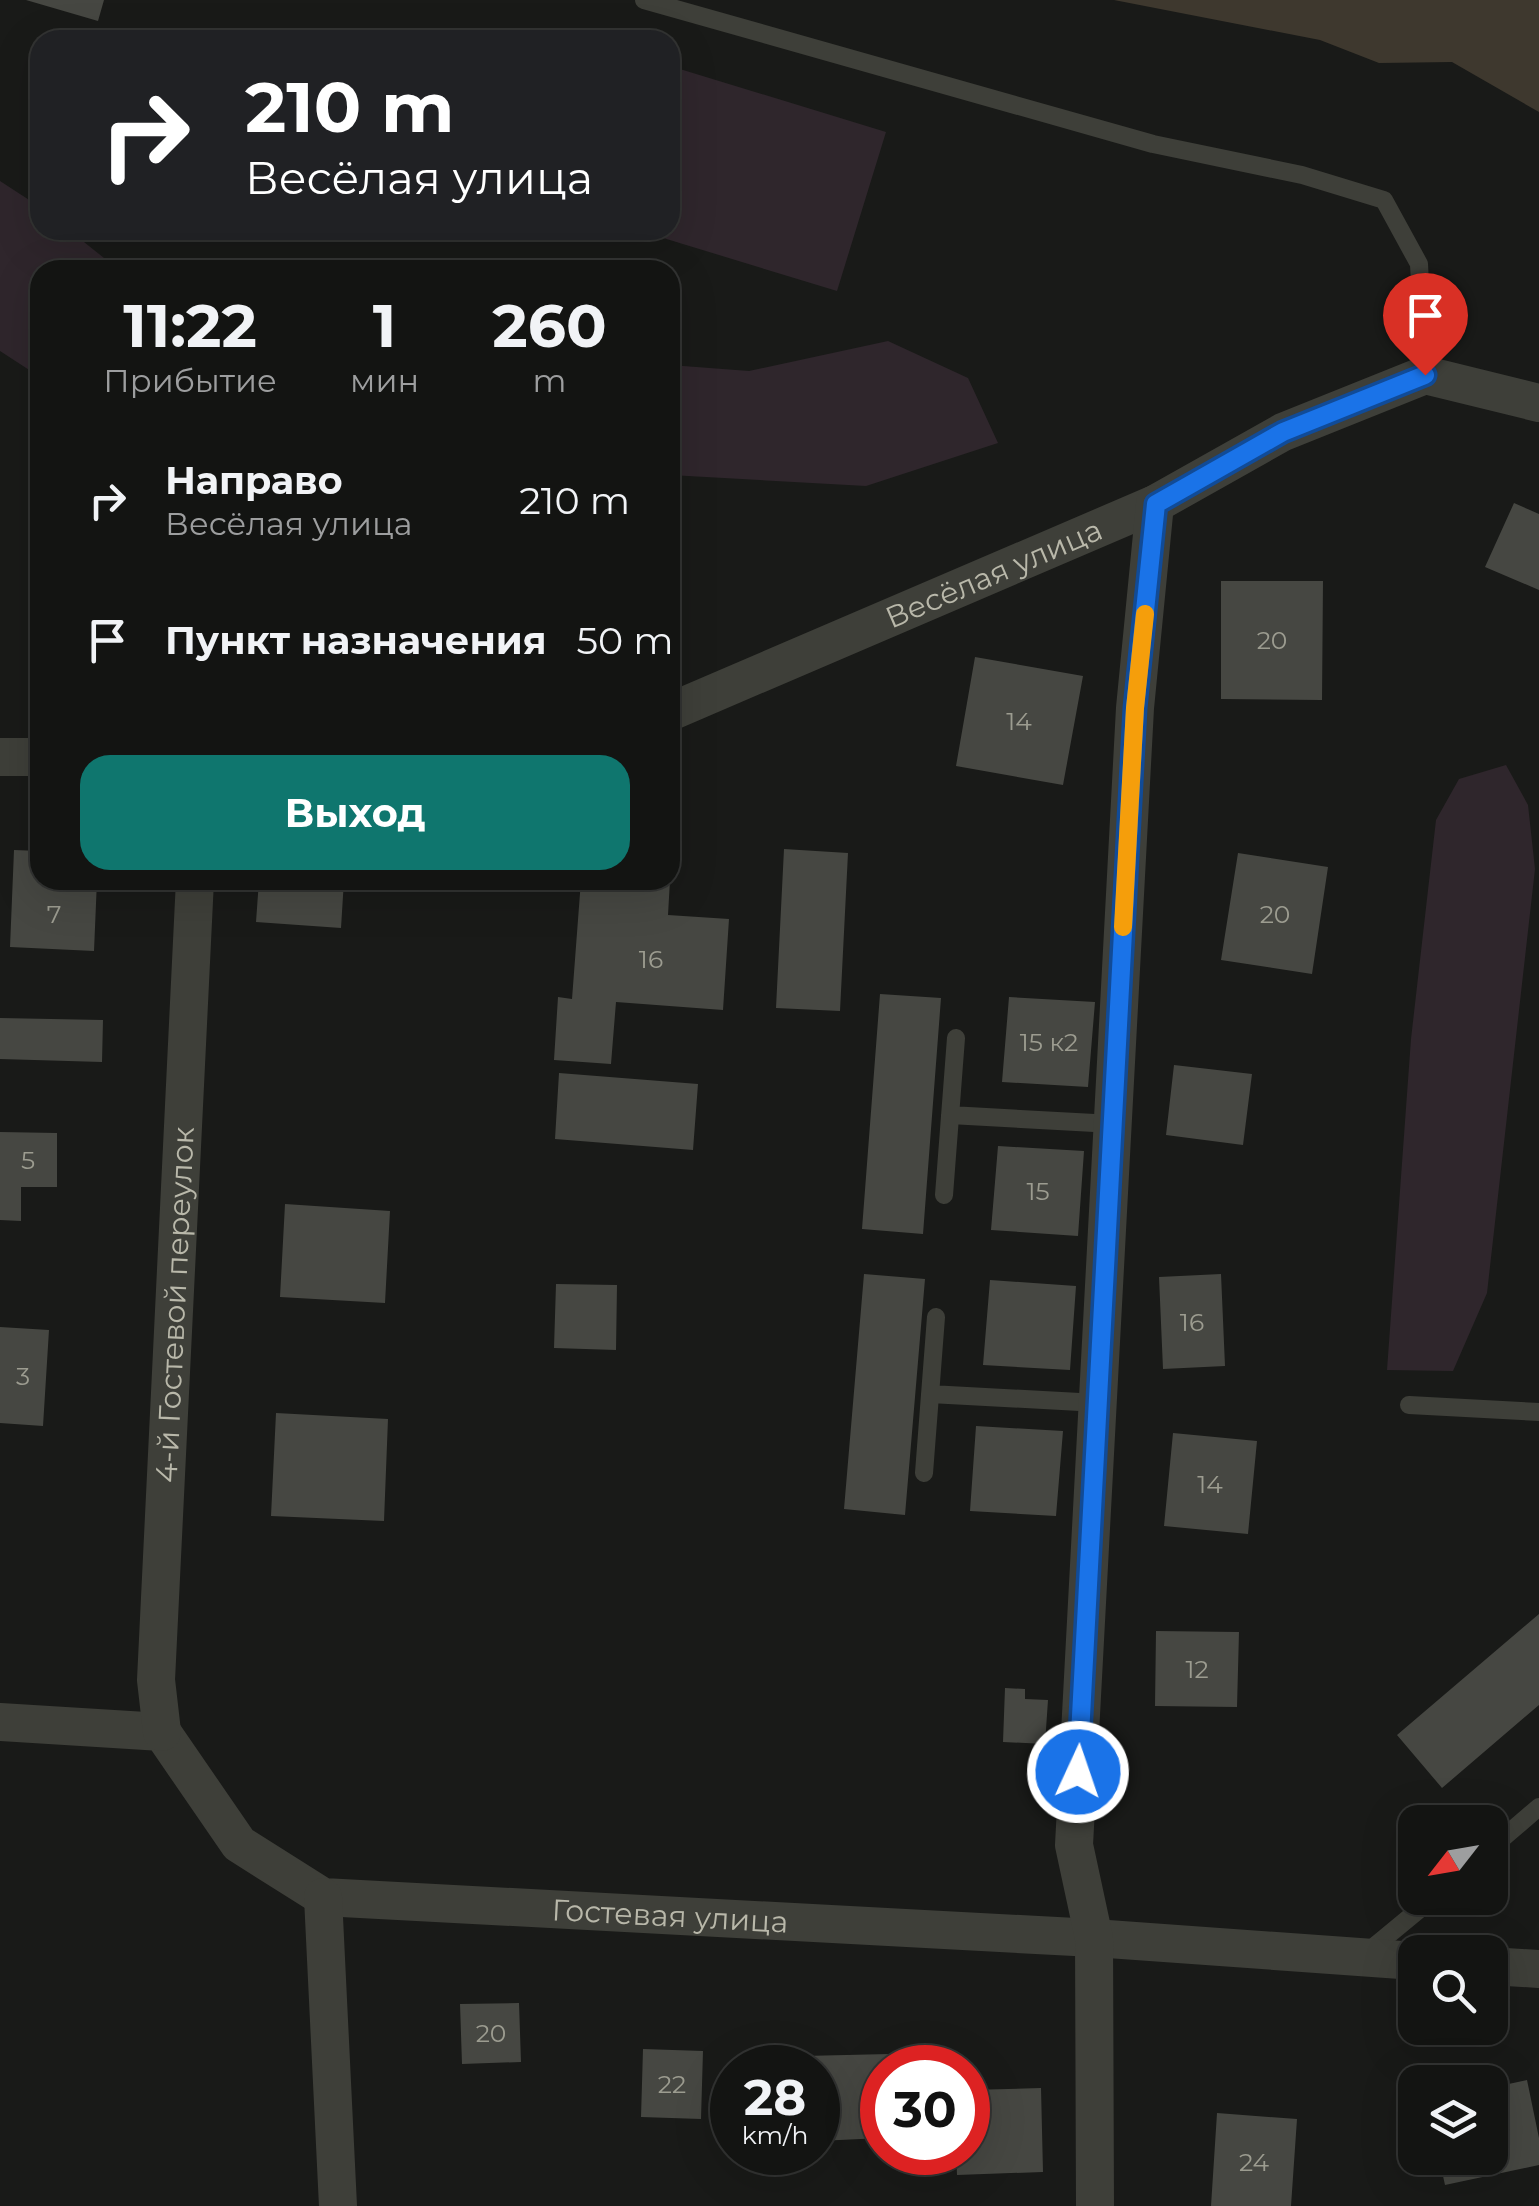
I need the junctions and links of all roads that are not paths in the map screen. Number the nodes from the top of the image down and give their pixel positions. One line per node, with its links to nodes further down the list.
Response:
1 (644, 0): 2 (lane)
2 (1425, 375): 3 (street); 4 (street, Весёлая улица)
3 (1539, 403)
4 (1156, 504): 5 (street, Весёлая улица); 11 (street)
5 (680, 708)
6 (0, 757): 7 (street)
7 (30, 757)
8 (195, 890): 20 (street, 4-й Гостевой переулок)
9 (956, 1038): 10 (lane)
10 (950, 1116): 11 (lane); 12 (lane)
11 (1113, 1124): 15 (street)
12 (944, 1194)
13 (936, 1316): 14 (lane)
14 (930, 1394): 15 (lane); 18 (lane)
15 (1098, 1404): 25 (street)
16 (1409, 1404): 17 (lane)
17 (1539, 1412)
18 (924, 1473)
19 (0, 1722): 20 (street)
20 (162, 1732): 23 (street, Гостевая улица)
21 (1539, 1807): 22 (lane)
22 (1508, 1834)
23 (322, 1897): 25 (street, Гостевая улица); 30 (street)
24 (1412, 1915): 26 (lane)
25 (1094, 1938): 26 (street, Гостевая улица); 31 (street)
26 (1363, 1957): 27 (street, Гостевая улица)
27 (1398, 1959)
28 (1508, 1967): 29 (street)
29 (1539, 1969)
30 (338, 2206)
31 (1095, 2206)

